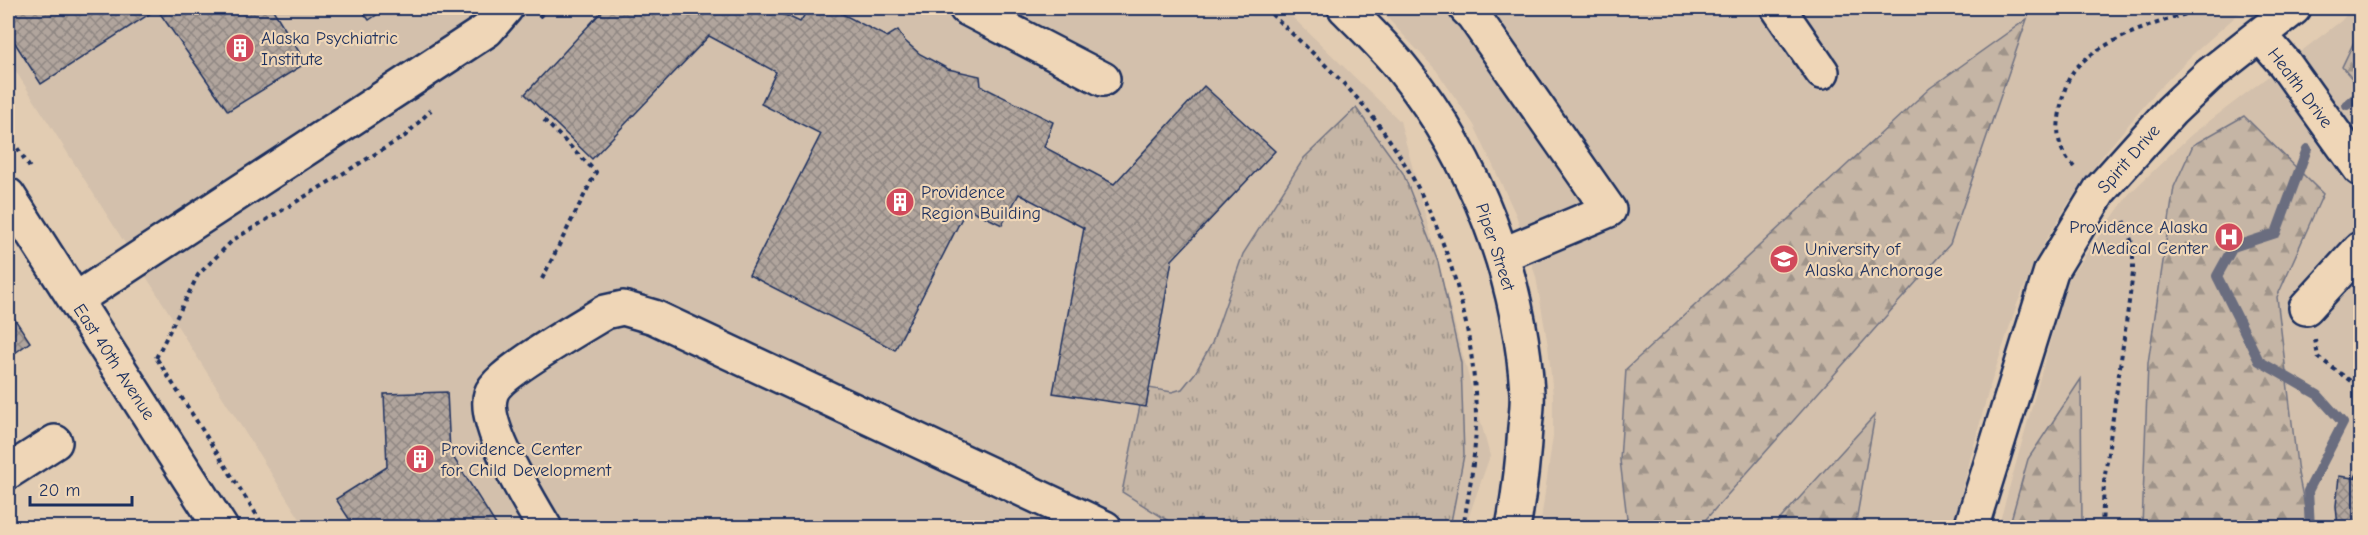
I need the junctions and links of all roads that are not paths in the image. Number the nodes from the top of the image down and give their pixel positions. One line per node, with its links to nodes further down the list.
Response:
1 (966, 8): 9 (street)
2 (1345, 8): 13 (street, Piper Street)
3 (1466, 8): 13 (street)
4 (1778, 8): 8 (street)
5 (2294, 8): 7 (street, Spirit Drive)
6 (521, 14): 14 (street)
7 (2260, 35): 10 (street, Health Drive); 22 (street, Spirit Drive)
8 (1822, 72)
9 (1103, 79)
10 (2361, 169)
11 (8, 195): 14 (street, East 40th Avenue)
12 (2361, 249): 15 (street)
13 (1502, 255): 21 (street, Piper Street)
14 (75, 300): 18 (street, East 40th Avenue)
15 (2313, 320)
16 (55, 442): 17 (street)
17 (8, 472)
18 (221, 528)
19 (545, 528): 20 (street)
20 (1105, 528)
21 (1513, 528)
22 (1971, 528)

